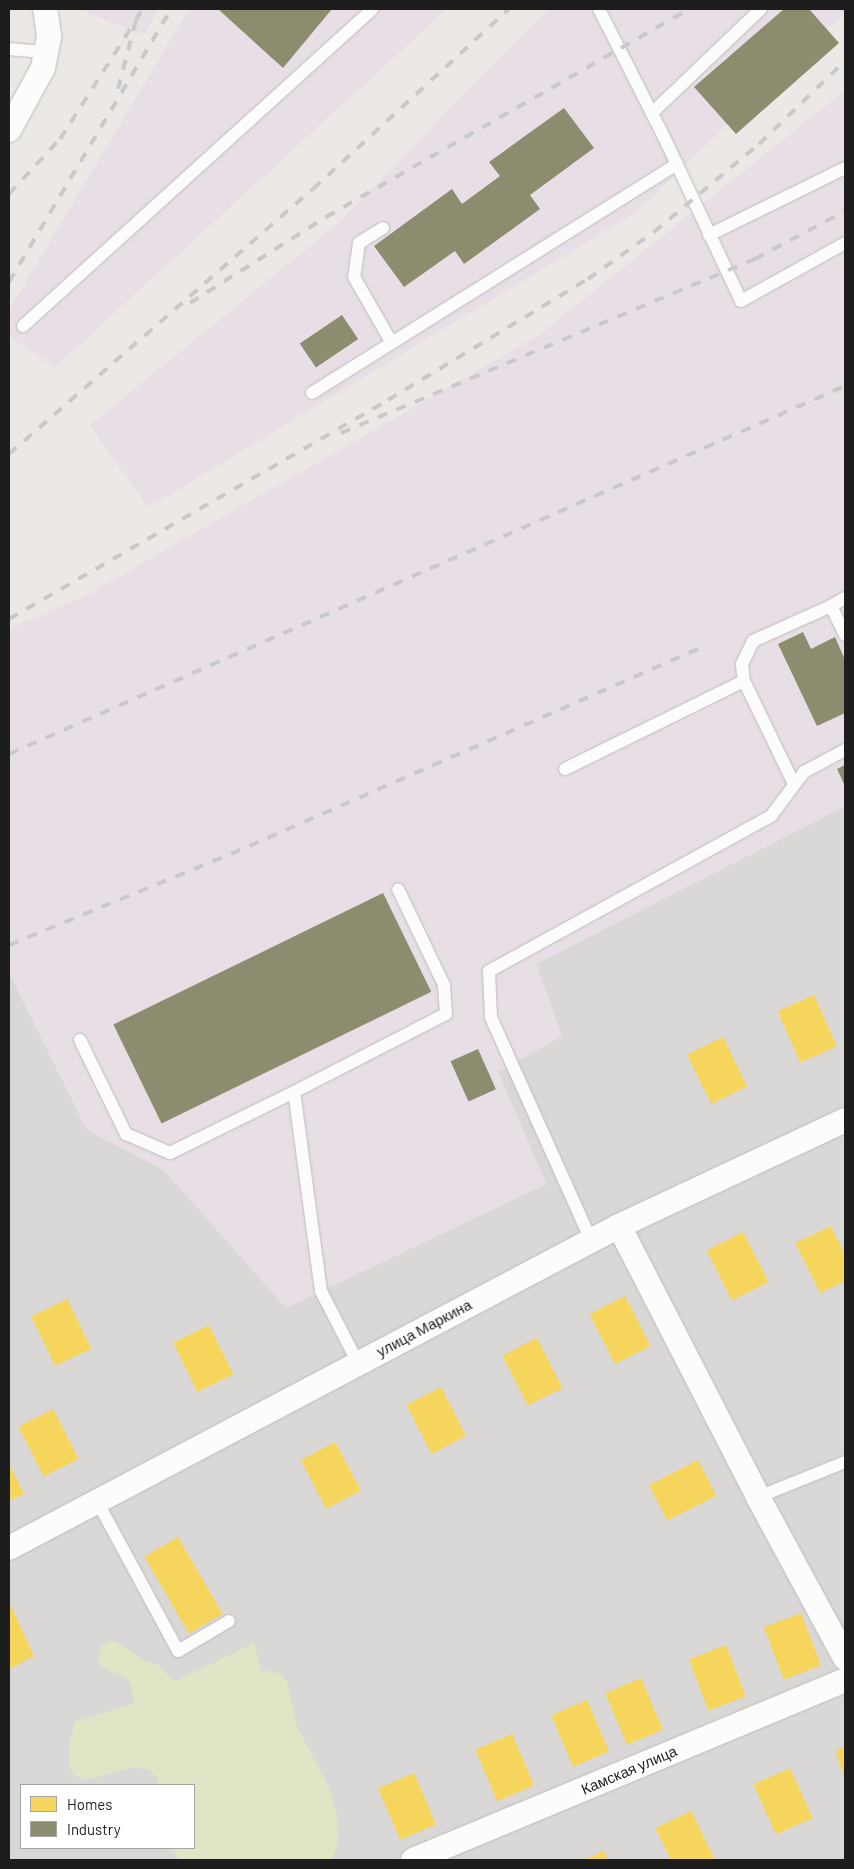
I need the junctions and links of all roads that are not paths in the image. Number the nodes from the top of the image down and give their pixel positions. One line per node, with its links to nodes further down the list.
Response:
1 (45, 9): 6 (street)
2 (372, 9): 14 (lane)
3 (600, 9): 7 (lane)
4 (761, 9): 7 (lane)
5 (9, 49): 6 (lane)
6 (46, 52): 8 (street)
7 (652, 113): 9 (lane)
8 (9, 130)
9 (677, 164): 12 (lane); 15 (lane)
10 (845, 168): 12 (lane)
11 (383, 228): 15 (lane)
12 (709, 235): 13 (lane)
13 (845, 243)
14 (24, 326)
15 (392, 343): 16 (lane)
16 (312, 393)
17 (845, 598): 18 (lane)
18 (831, 606): 19 (lane); 20 (lane)
19 (845, 635)
20 (744, 681): 22 (lane); 23 (lane)
21 (845, 750): 23 (lane)
22 (565, 769)
23 (794, 784): 29 (lane)
24 (398, 889): 26 (lane)
25 (80, 1040): 26 (lane)
26 (294, 1092): 30 (lane)
27 (845, 1120): 28 (street, улица Маркина)
28 (618, 1226): 29 (street, улица Маркина); 32 (street)
29 (591, 1240): 30 (street, улица Маркина)
30 (358, 1363): 33 (street, улица Маркина)
31 (845, 1462): 32 (lane)
32 (758, 1497): 36 (street)
33 (98, 1501): 34 (street, улица Маркина); 35 (lane)
34 (9, 1548)
35 (229, 1621)
36 (845, 1658)
37 (845, 1680): 38 (street, Камская улица)
38 (413, 1860)

